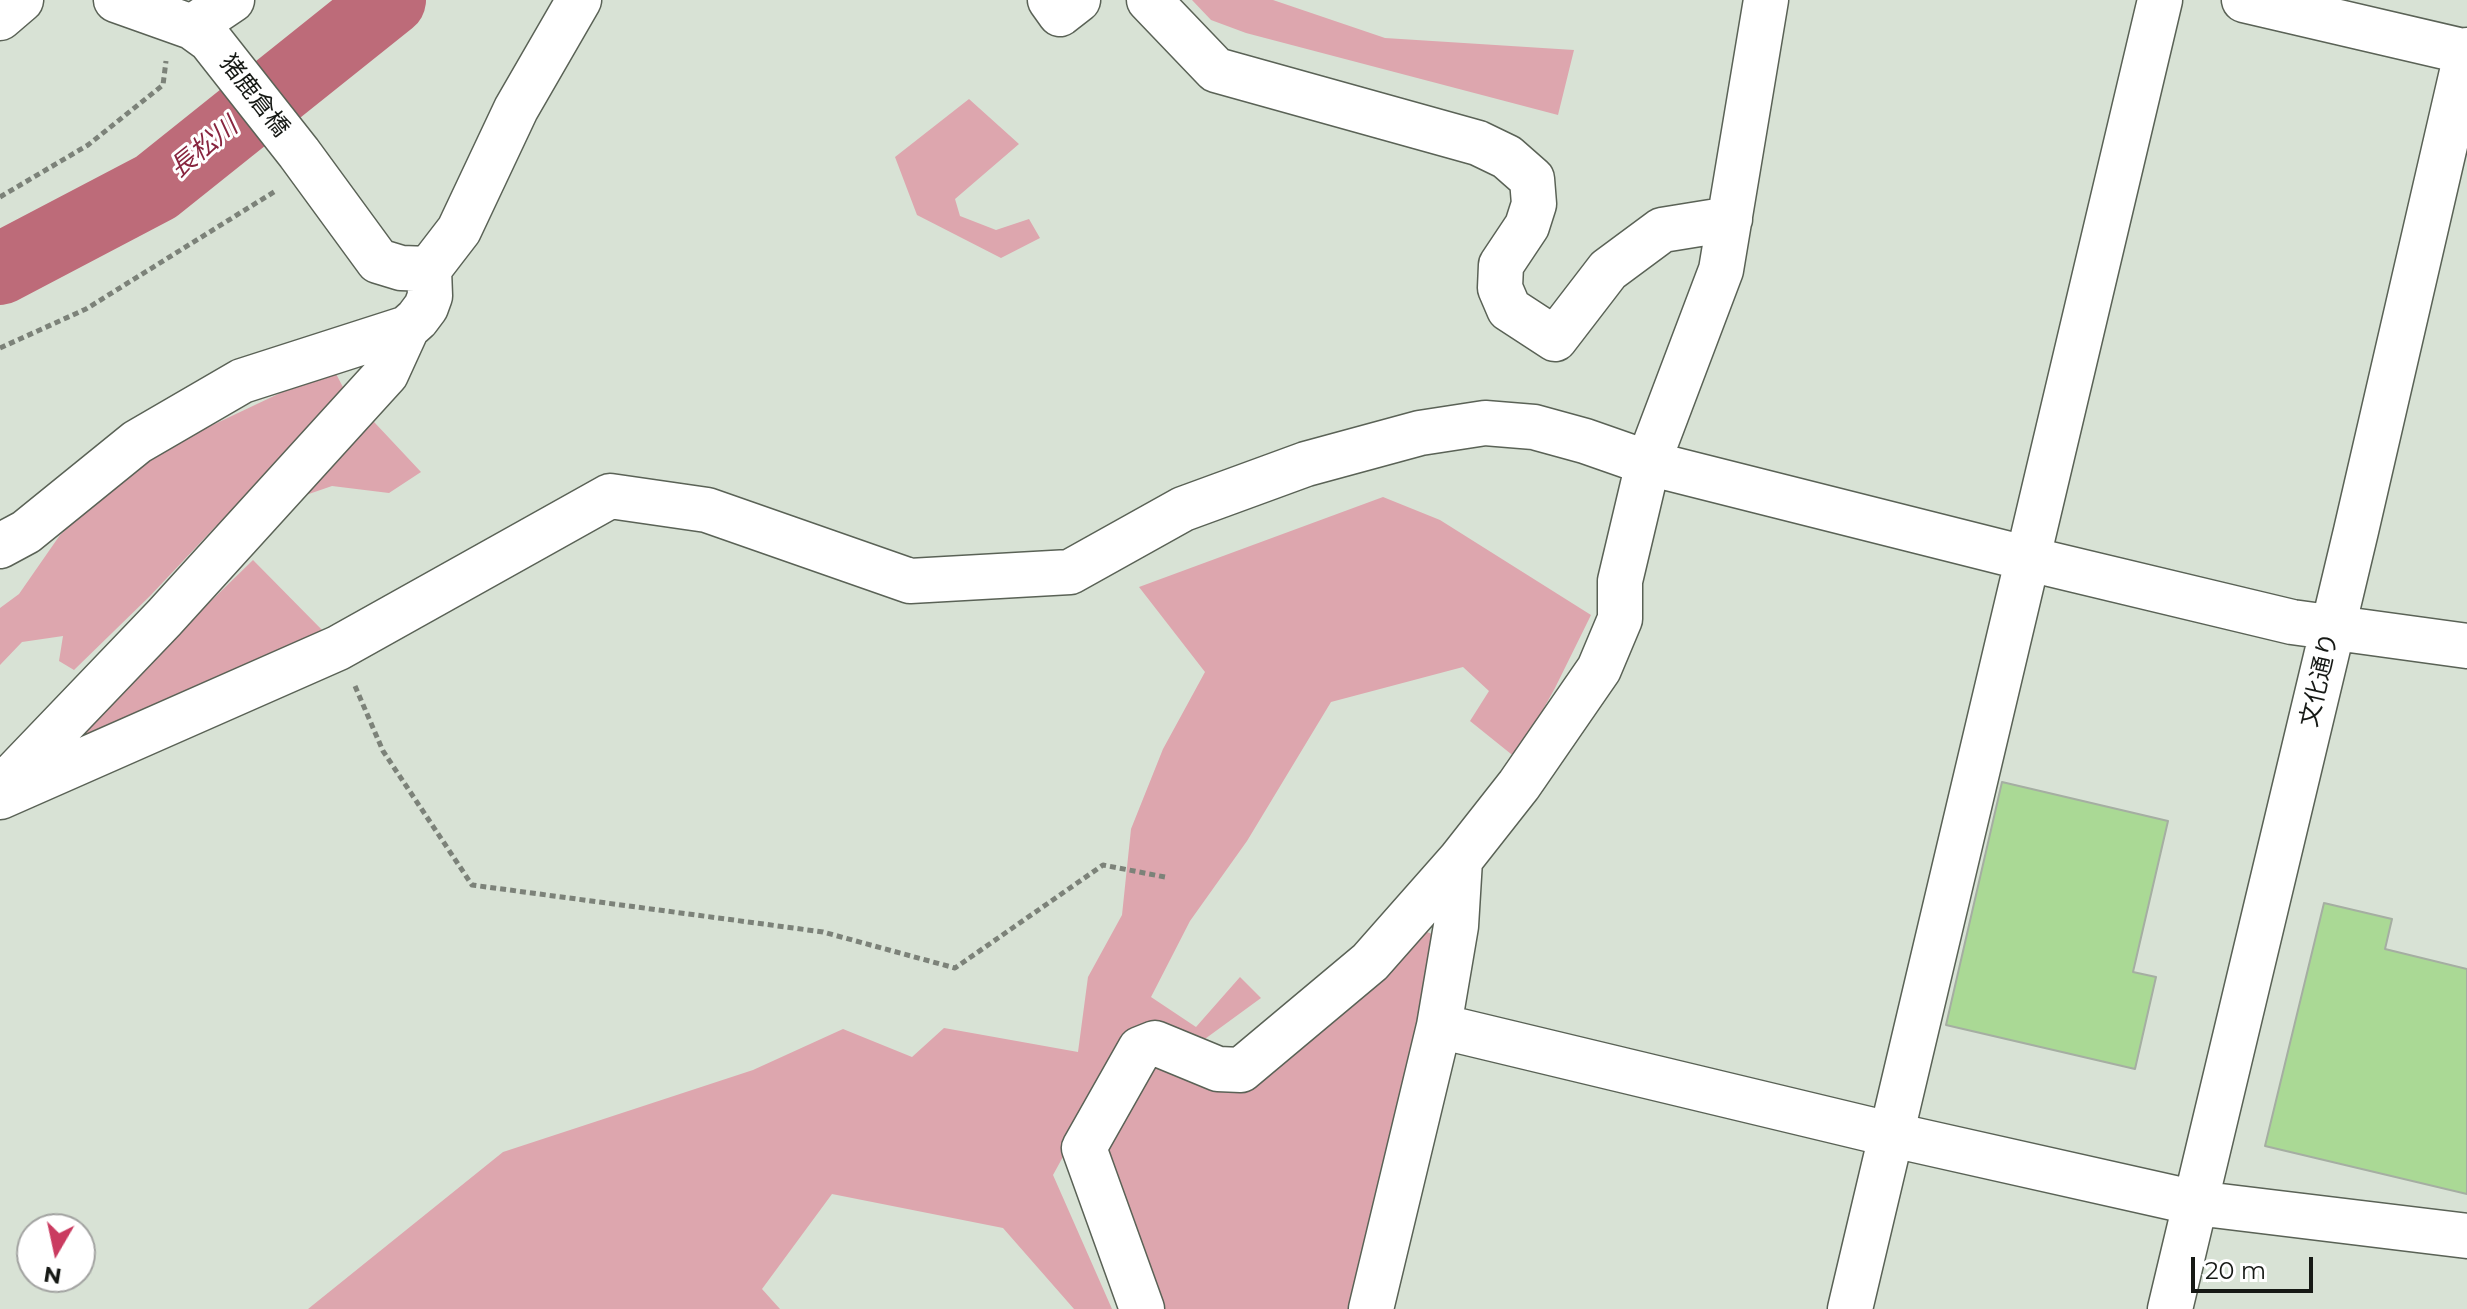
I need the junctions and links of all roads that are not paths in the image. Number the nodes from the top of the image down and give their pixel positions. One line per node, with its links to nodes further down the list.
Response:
1 (21, 0): 11 (street)
2 (116, 0): 12 (street)
3 (232, 0): 12 (street)
4 (579, 0): 15 (street)
5 (1050, 0): 6 (street)
6 (1078, 0)
7 (1149, 0): 14 (street)
8 (1766, 0): 14 (street)
9 (2160, 0): 19 (street)
10 (2244, 0): 13 (street)
11 (0, 18)
12 (191, 29): 15 (street, 猪鹿倉橋)
13 (2467, 52): 20 (street, 文化通り)
14 (1730, 219): 17 (street)
15 (429, 269): 16 (street)
16 (407, 328): 18 (street); 22 (street)
17 (1648, 463): 19 (street); 23 (street); 24 (street)
18 (0, 546)
19 (2029, 559): 20 (street); 26 (street)
20 (2332, 627): 21 (street); 27 (street, 文化通り)
21 (2467, 646)
22 (0, 789)
23 (0, 797)
24 (1460, 860): 25 (street); 29 (street)
25 (1439, 1026): 26 (street); 30 (street)
26 (1893, 1135): 27 (street); 31 (street)
27 (2196, 1203): 28 (street); 32 (street, 文化通り)
28 (2467, 1236)
29 (1142, 1309)
30 (1371, 1309)
31 (1850, 1309)
32 (2170, 1309)

